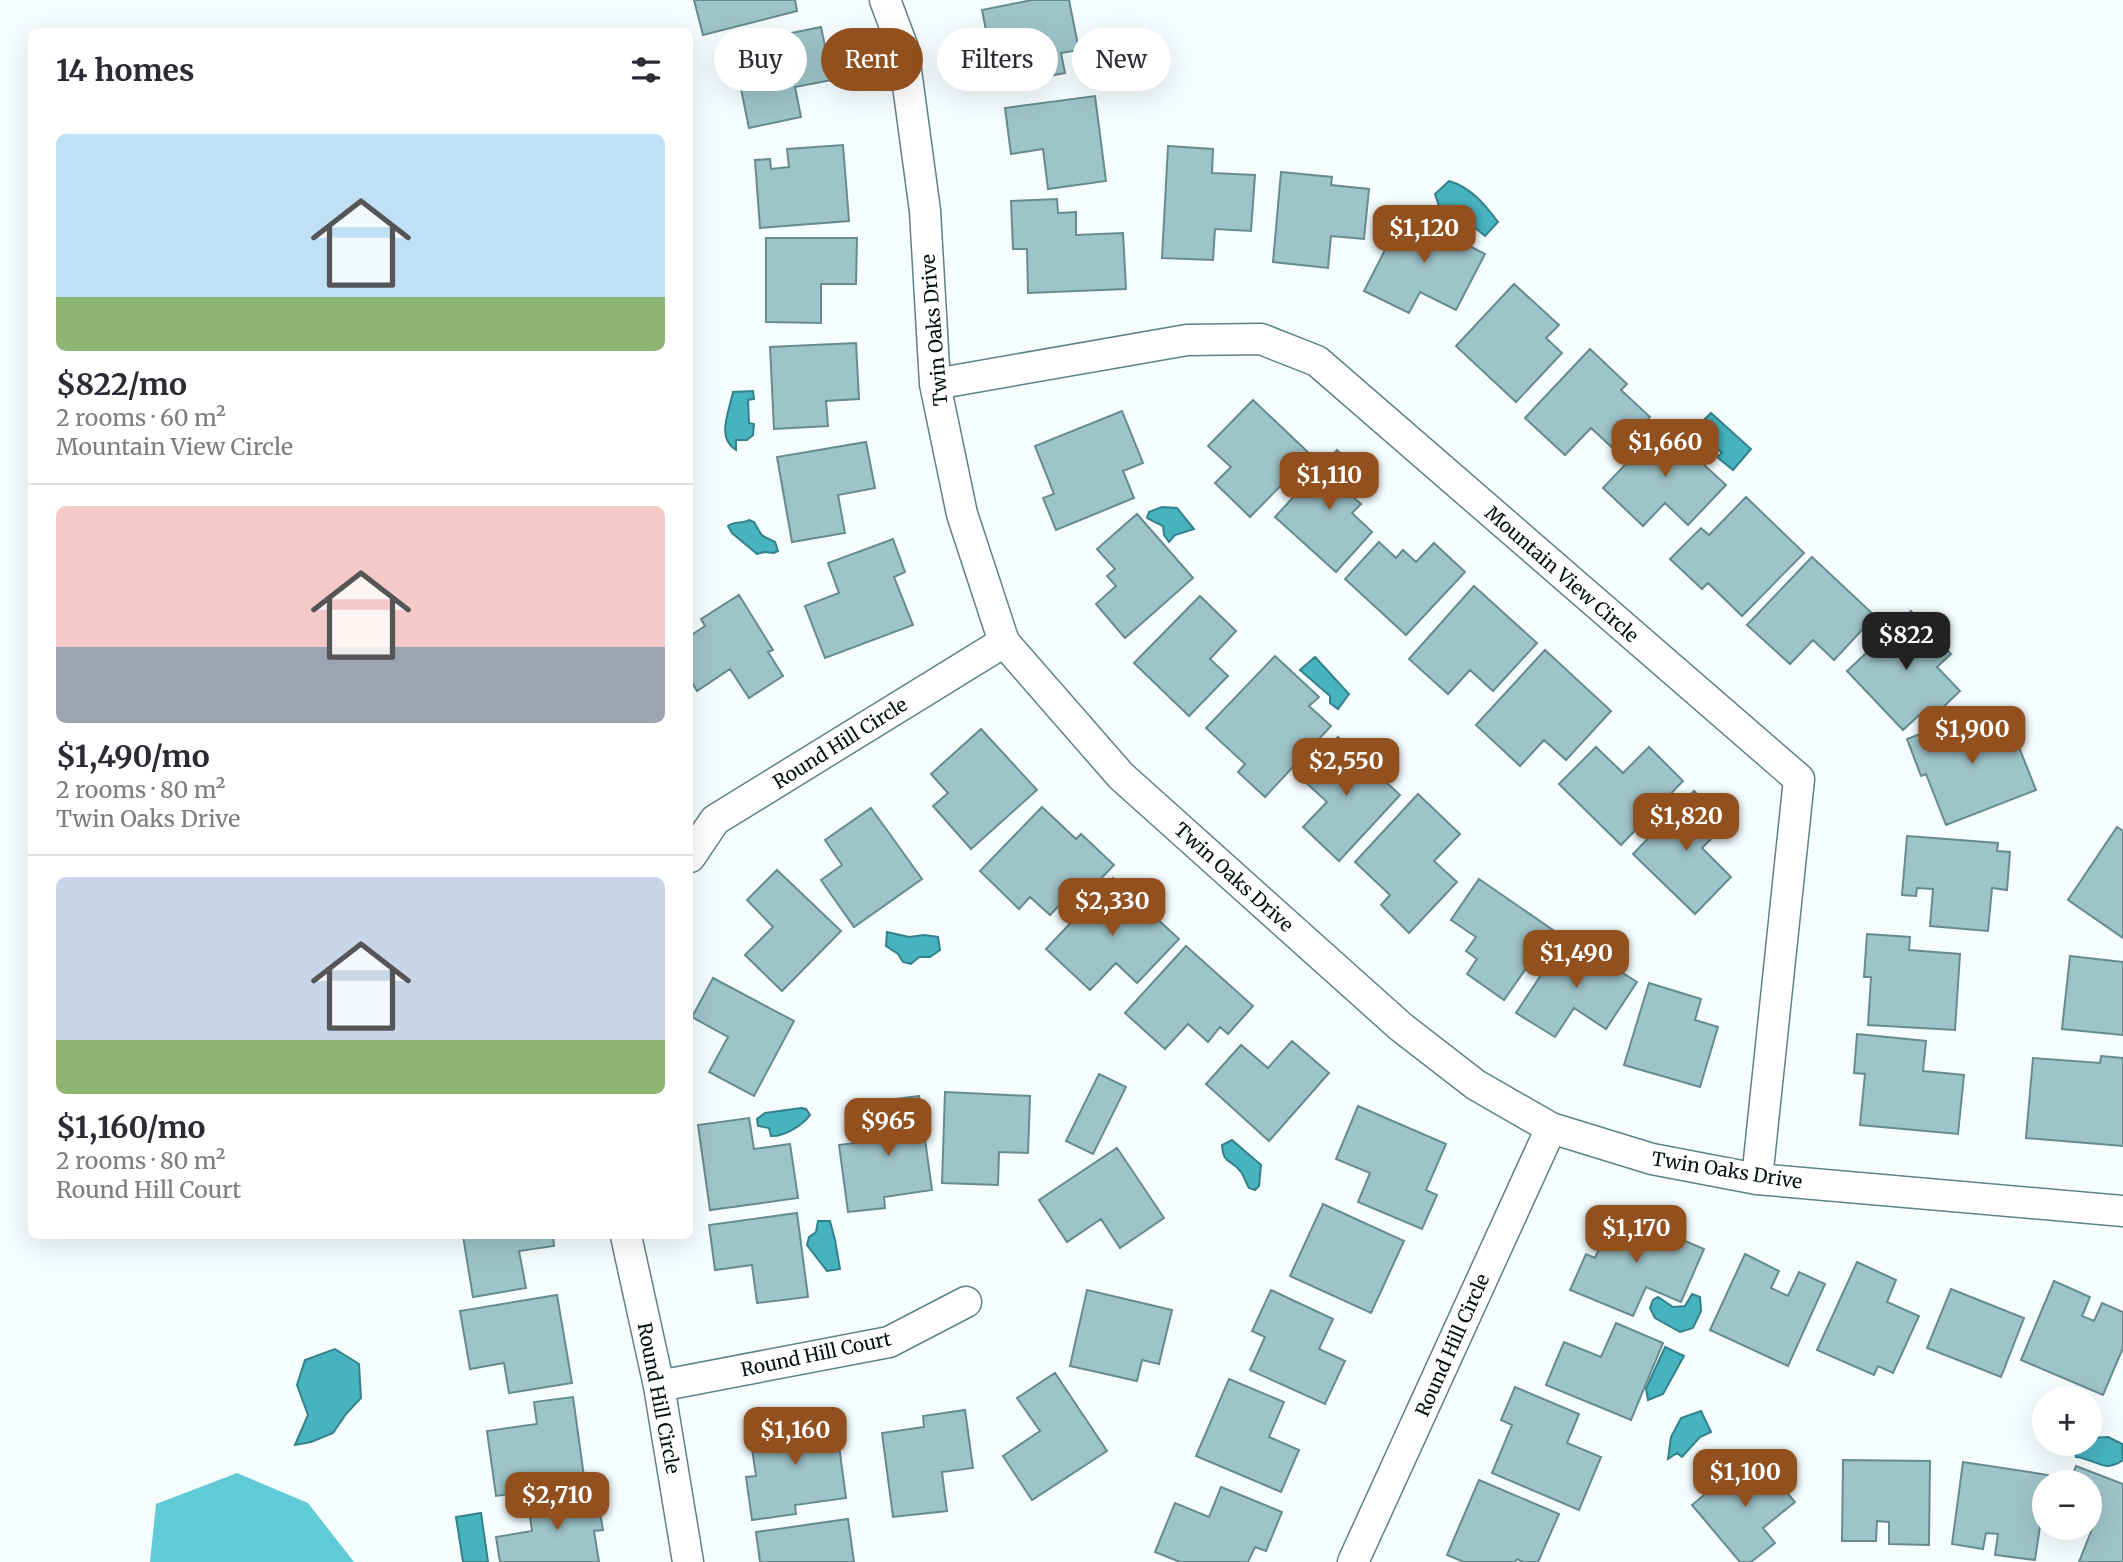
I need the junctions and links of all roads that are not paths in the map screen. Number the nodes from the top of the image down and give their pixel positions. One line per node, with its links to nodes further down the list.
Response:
1 (885, 0): 2 (street, Twin Oaks Drive)
2 (935, 384): 3 (street, Twin Oaks Drive); 6 (street, Mountain View Circle)
3 (1004, 642): 4 (street, Round Hill Circle); 5 (street, Twin Oaks Drive)
4 (693, 853)
5 (1550, 1128): 6 (street, Twin Oaks Drive); 12 (street, Round Hill Circle)
6 (1757, 1179): 7 (street, Twin Oaks Drive)
7 (2123, 1211)
8 (627, 1239): 10 (street, Round Hill Circle)
9 (966, 1302): 10 (street, Round Hill Court)
10 (659, 1386): 11 (street, Round Hill Circle)
11 (688, 1562)
12 (1353, 1562)

